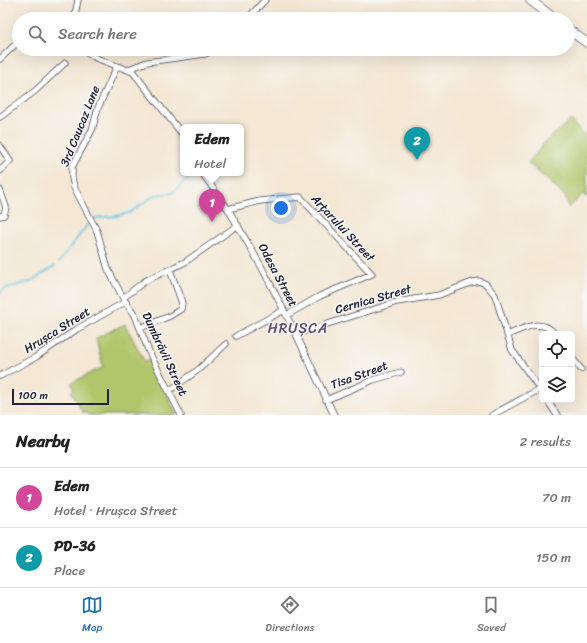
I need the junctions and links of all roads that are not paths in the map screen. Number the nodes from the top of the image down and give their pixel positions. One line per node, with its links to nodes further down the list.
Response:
1 (78, 0): 4 (street)
2 (265, 0): 5 (street)
3 (530, 0): 6 (main road)
4 (75, 12)
5 (254, 12)
6 (546, 12)
7 (575, 34): 8 (main road)
8 (587, 43)
9 (12, 47): 12 (street)
10 (93, 56): 14 (street)
11 (190, 56): 15 (street)
12 (0, 59)
13 (65, 62): 16 (street)
14 (117, 66): 15 (street); 24 (street, 3rd Caucaz Lane)
15 (129, 69): 17 (street)
16 (0, 117)
17 (180, 131)
18 (0, 146): 19 (street)
19 (0, 171)
20 (204, 176): 22 (street, Odesa Street)
21 (0, 190): 23 (street)
22 (228, 209): 25 (street, Odesa Street); 28 (street, Arțarului Street)
23 (0, 216)
24 (89, 216): 27 (street, Dumbrăvii Street)
25 (238, 225): 26 (street, Hrușca Street); 28 (street, Odesa Street)
26 (170, 270): 27 (street, Hrușca Street); 29 (street)
27 (124, 300): 29 (street, Dumbrăvii Street); 38 (street, Hrușca Street)
28 (285, 312): 31 (street, Odesa Street); 33 (street)
29 (140, 328): 40 (street, Dumbrăvii Street)
30 (552, 331): 32 (street)
31 (296, 334): 32 (street, Cernica Street); 42 (street, Odesa Street)
32 (507, 335): 39 (street)
33 (236, 336)
34 (226, 344): 40 (street)
35 (575, 362): 36 (street)
36 (581, 369)
37 (401, 372): 42 (street, Tisa Street)
38 (0, 376)
39 (539, 387)
40 (169, 391): 44 (street, Dumbrăvii Street)
41 (539, 391): 46 (street)
42 (326, 400): 45 (street, Odesa Street)
43 (549, 403): 47 (street)
44 (181, 415)
45 (334, 415)
46 (492, 415)
47 (557, 415)

